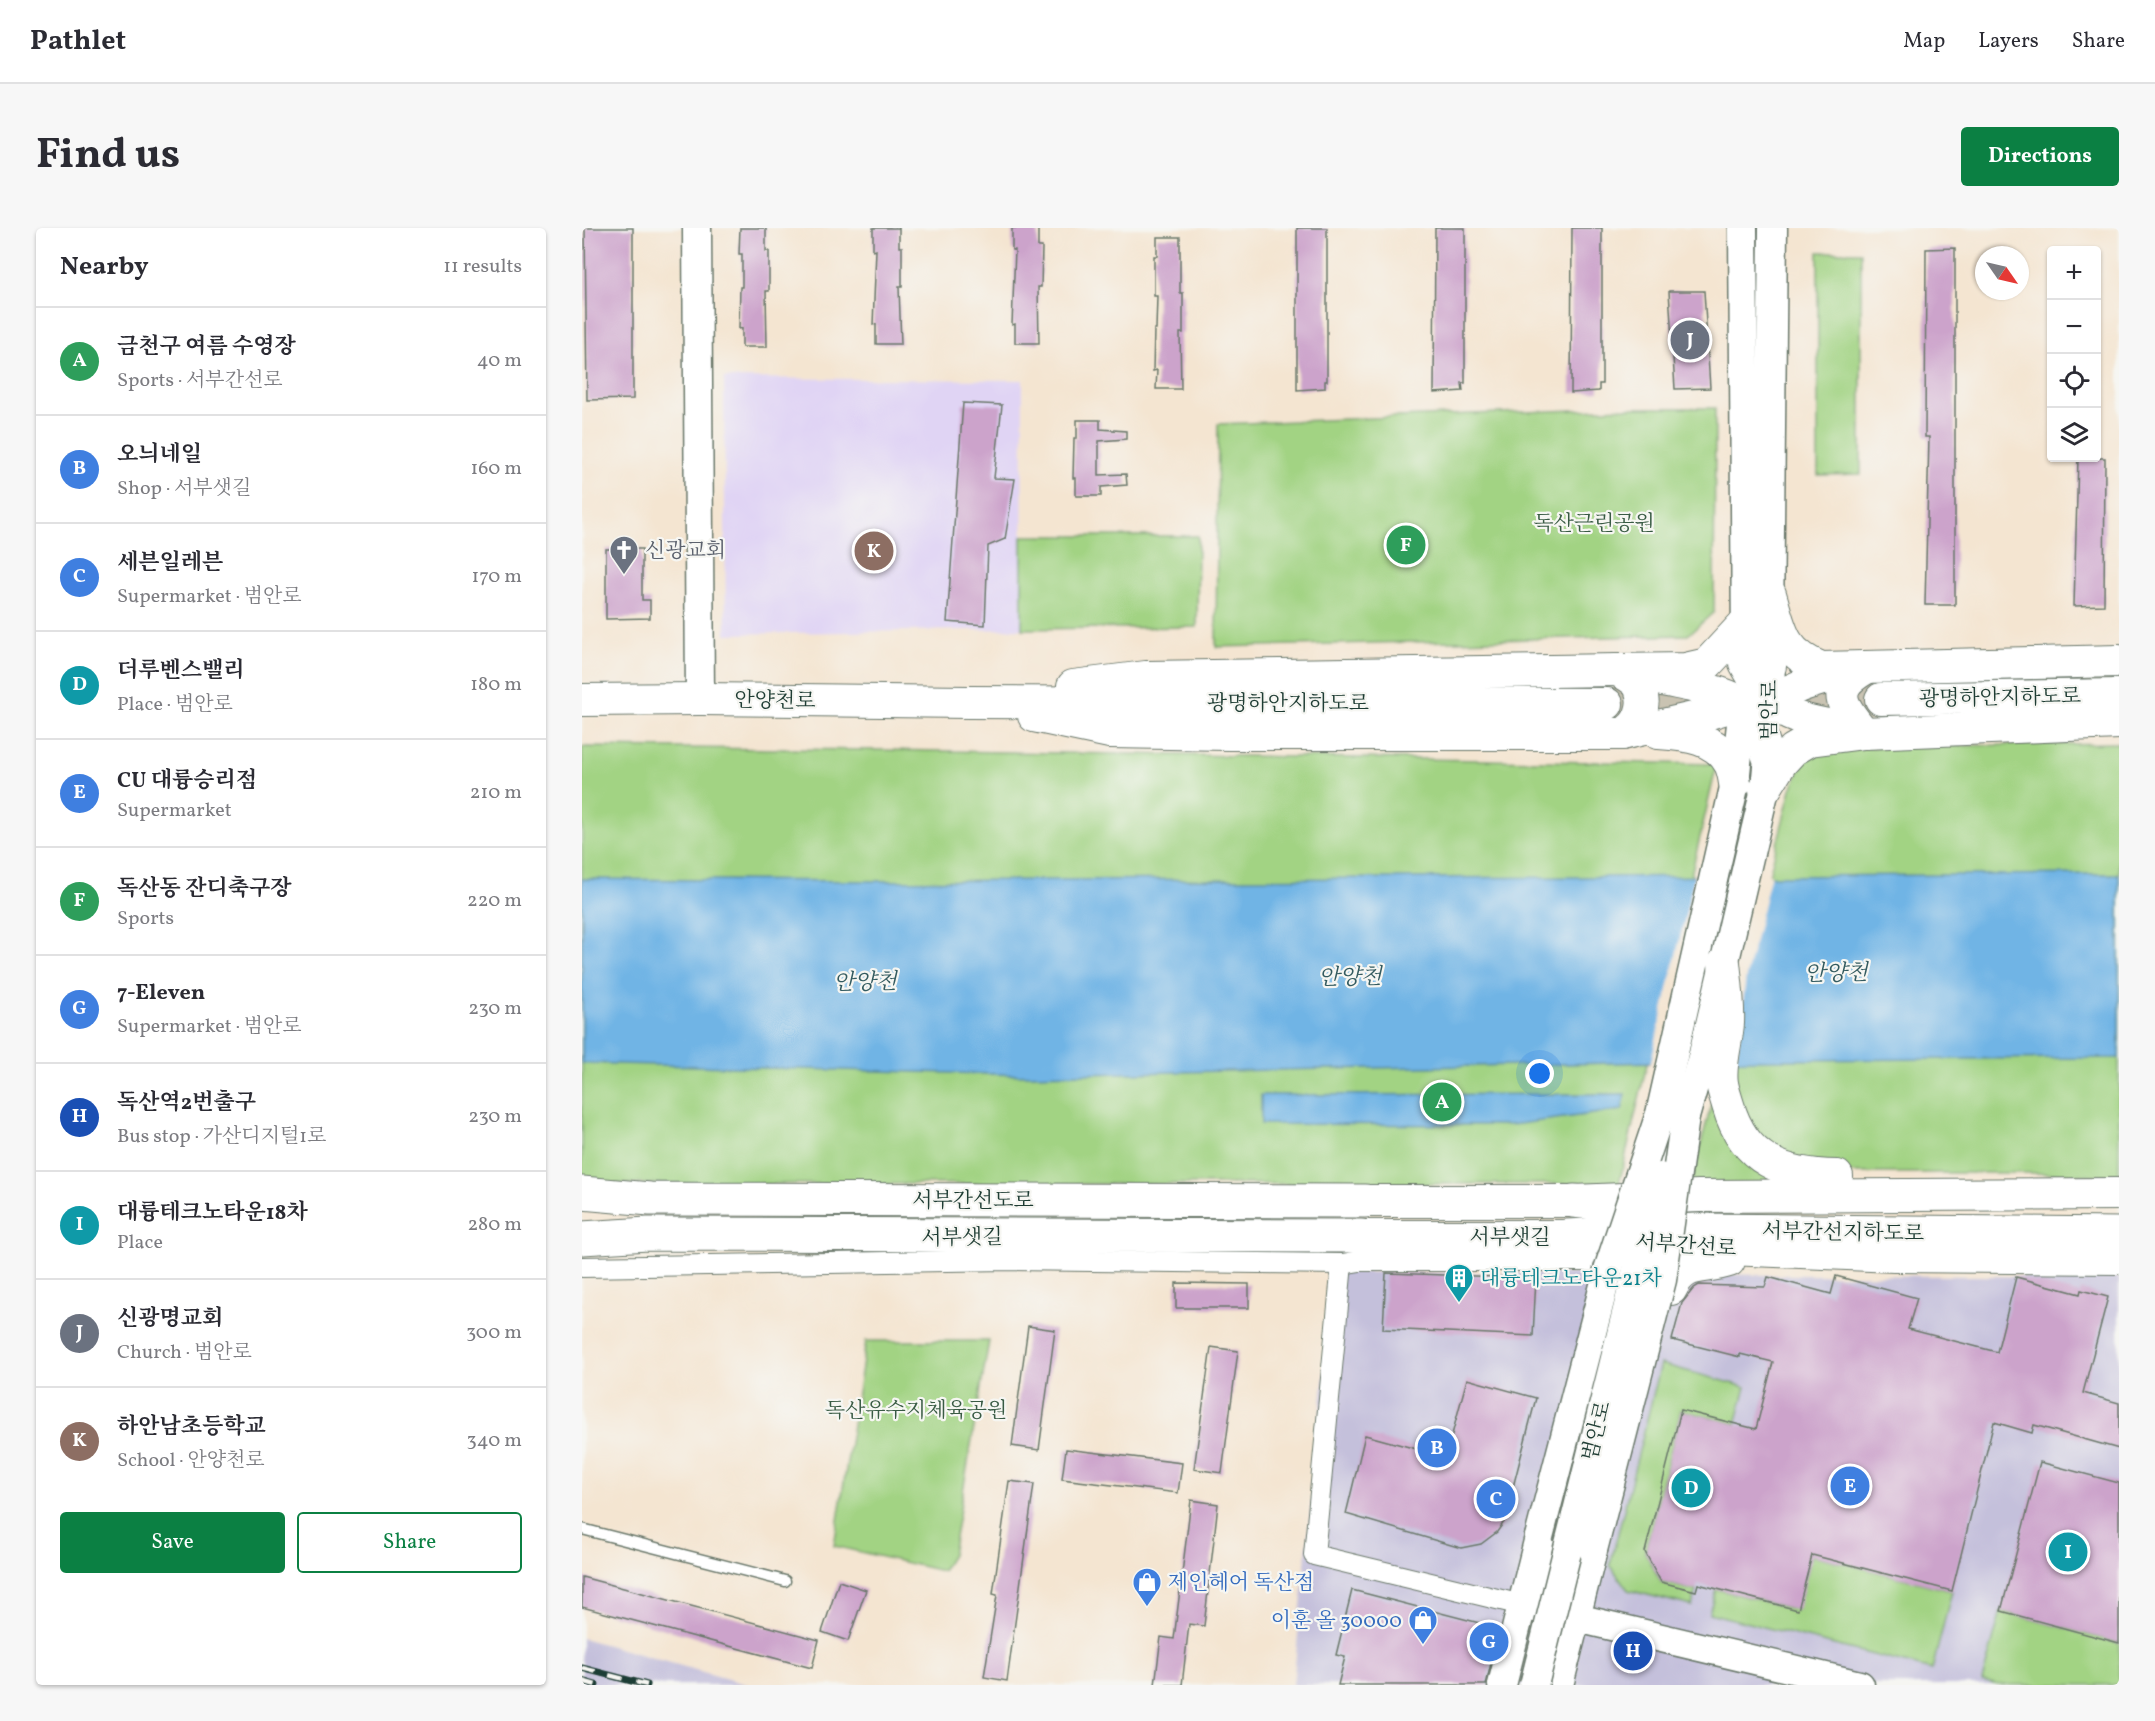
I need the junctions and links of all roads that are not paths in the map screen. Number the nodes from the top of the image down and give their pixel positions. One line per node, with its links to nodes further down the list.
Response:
1 (697, 228): 11 (main road)
2 (1743, 228): 5 (main road, 범안로)
3 (1773, 228): 4 (main road, 범안로)
4 (1770, 594): 7 (main road); 10 (main road, 범안로)
5 (1746, 622): 8 (main road); 10 (main road, 범안로)
6 (2119, 661): 7 (main road)
7 (1866, 668): 10 (main road); 18 (main road)
8 (1617, 670): 10 (main road); 14 (main road); 17 (main road)
9 (2119, 694): 12 (main road, 광명하안지하도로)
10 (1755, 697): 17 (main road); 18 (main road); 19 (main road); 20 (main road, 범안로)
11 (700, 699): 13 (main road, 안양천로); 14 (main road, 안양천로)
12 (1881, 699)
13 (582, 700)
14 (968, 702): 15 (main road, 광명하안지하도로); 17 (main road)
15 (1607, 704)
16 (2119, 723): 18 (main road)
17 (1629, 733): 20 (main road)
18 (1864, 733): 21 (main road)
19 (1768, 756): 21 (main road, 범안로)
20 (1735, 783): 23 (main road, 범안로)
21 (1765, 789): 22 (main road, 범안로)
22 (1724, 963): 23 (main road, 범안로); 24 (main road)
23 (1673, 1115): 47 (main road, bridge); 48 (main road, bridge); 50 (main road, 범안로, bridge)
24 (2119, 1184)
25 (582, 1193): 27 (highway, 서부간선도로)
26 (2119, 1194): 29 (main road, 서부간선로)
27 (650, 1199): 28 (highway, 서부간선도로); 30 (highway)
28 (1365, 1201): 29 (main road, 서부간선로)
29 (1573, 1201): 31 (highway, 서부간선지하도로)
30 (582, 1202)
31 (2119, 1213)
32 (582, 1230): 33 (highway)
33 (648, 1234): 35 (highway, 서부간선도로); 37 (highway, 서부간선도로)
34 (2119, 1234): 36 (highway, 서부간선지하도로)
35 (1361, 1236): 36 (main road, 서부간선로)
36 (1568, 1236): 38 (main road, 서부간선로)
37 (582, 1238)
38 (1766, 1249): 39 (main road, 서부간선로); 42 (main road)
39 (2119, 1258)
40 (1342, 1264): 41 (street, 서부샛길); 43 (street, 서부샛길); 47 (street)
41 (582, 1267)
42 (1662, 1288): 43 (street, 서부샛길); 44 (lane); 48 (lane)
43 (1616, 1294): 47 (lane)
44 (1663, 1323)
45 (582, 1529): 46 (lane)
46 (785, 1581)
47 (1533, 1608): 48 (main road); 49 (main road)
48 (1588, 1616): 51 (main road); 52 (main road)
49 (1502, 1685)
50 (1534, 1685)
51 (1559, 1685)
52 (1860, 1685)

